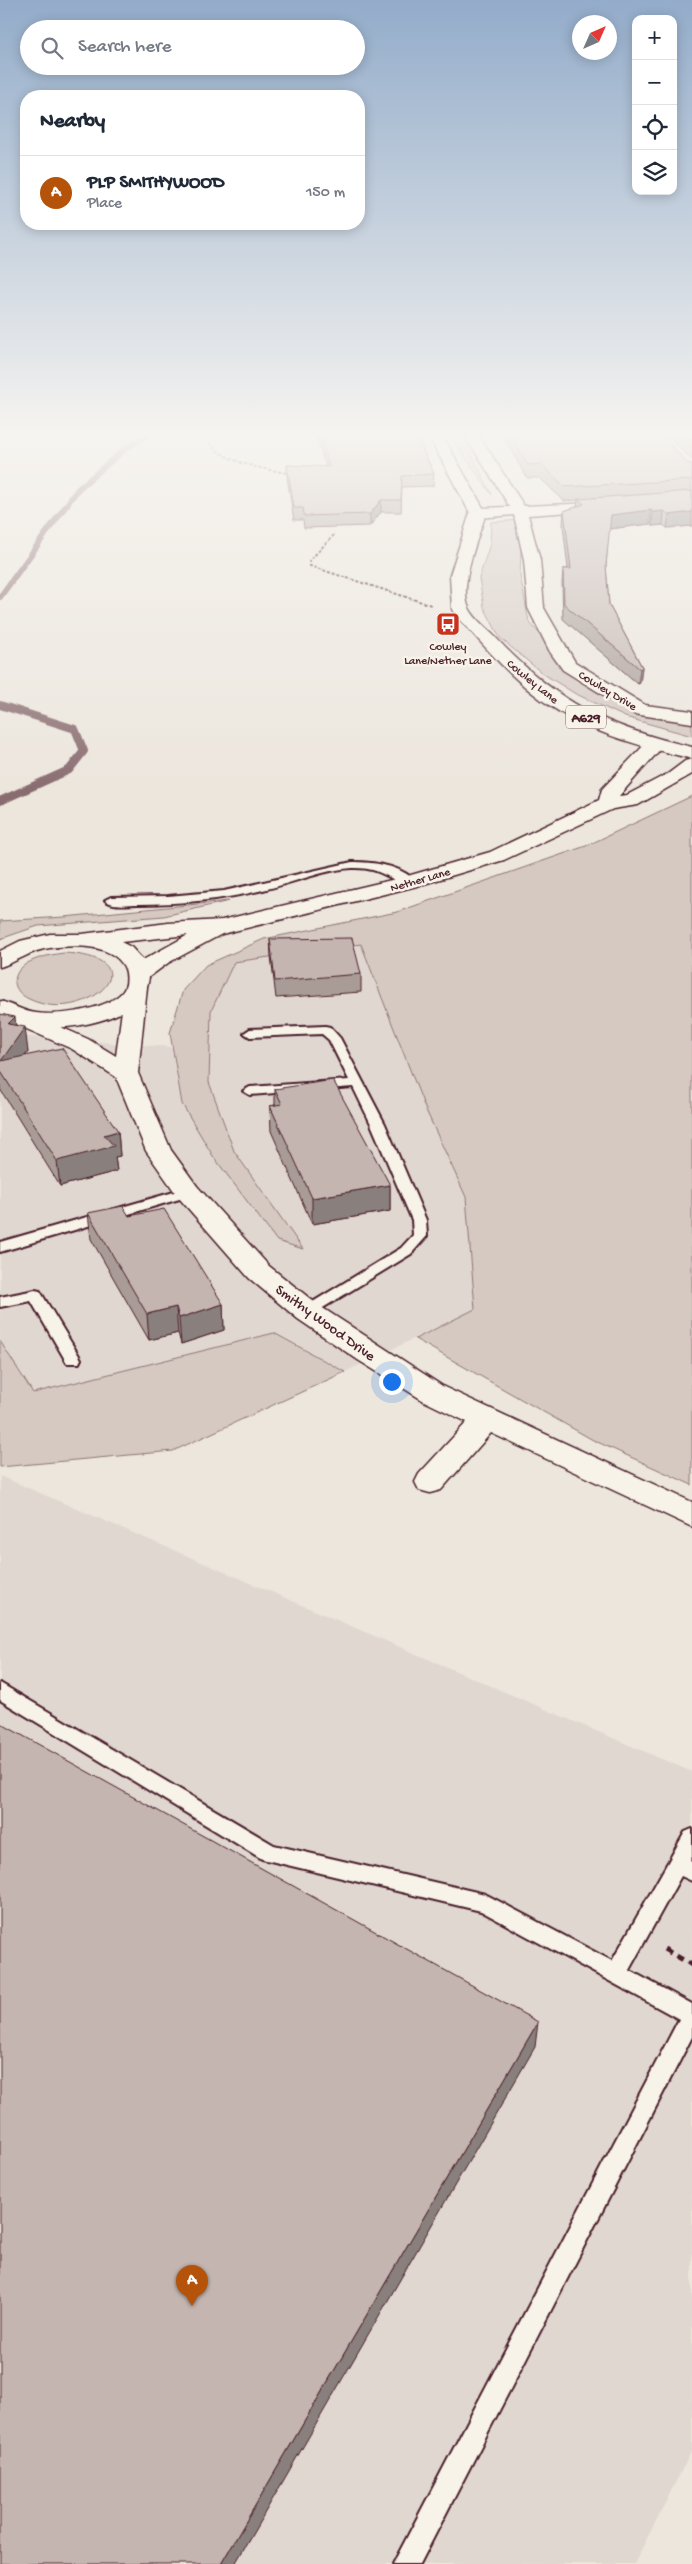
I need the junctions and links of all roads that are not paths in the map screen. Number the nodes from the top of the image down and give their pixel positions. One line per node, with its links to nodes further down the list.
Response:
1 (466, 551): 4 (main road, Cowley Lane / A629)
2 (530, 551): 3 (main road, Cowley Drive)
3 (692, 716)
4 (655, 745): 5 (main road, Cowley Lane / A629); 7 (main road)
5 (692, 753)
6 (692, 765): 7 (main road, Nether Lane)
7 (609, 803): 8 (main road, Nether Lane)
8 (410, 882): 9 (lane); 10 (main road, Nether Lane)
9 (111, 900)
10 (222, 927): 11 (main road, Nether Lane); 13 (main road, Nether Lane)
11 (83, 940): 12 (main road); 13 (main road)
12 (0, 960)
13 (137, 981): 14 (main road, Nether Lane); 16 (main road, Smithy Wood Drive)
14 (7, 1011): 16 (main road)
15 (250, 1034): 17 (lane)
16 (126, 1073): 19 (main road, Smithy Wood Drive)
17 (356, 1082): 18 (lane); 22 (lane)
18 (250, 1092)
19 (188, 1192): 20 (lane); 22 (main road, Smithy Wood Drive)
20 (2, 1242)
21 (0, 1302): 23 (lane)
22 (308, 1312): 24 (main road, Smithy Wood Drive)
23 (73, 1359)
24 (488, 1420): 25 (main road); 26 (main road, Smithy Wood Drive)
25 (430, 1482)
26 (692, 1515)
27 (0, 1691): 30 (lane)
28 (692, 1838): 29 (lane)
29 (685, 1868): 30 (lane)
30 (616, 1974): 31 (lane)
31 (406, 2564)

